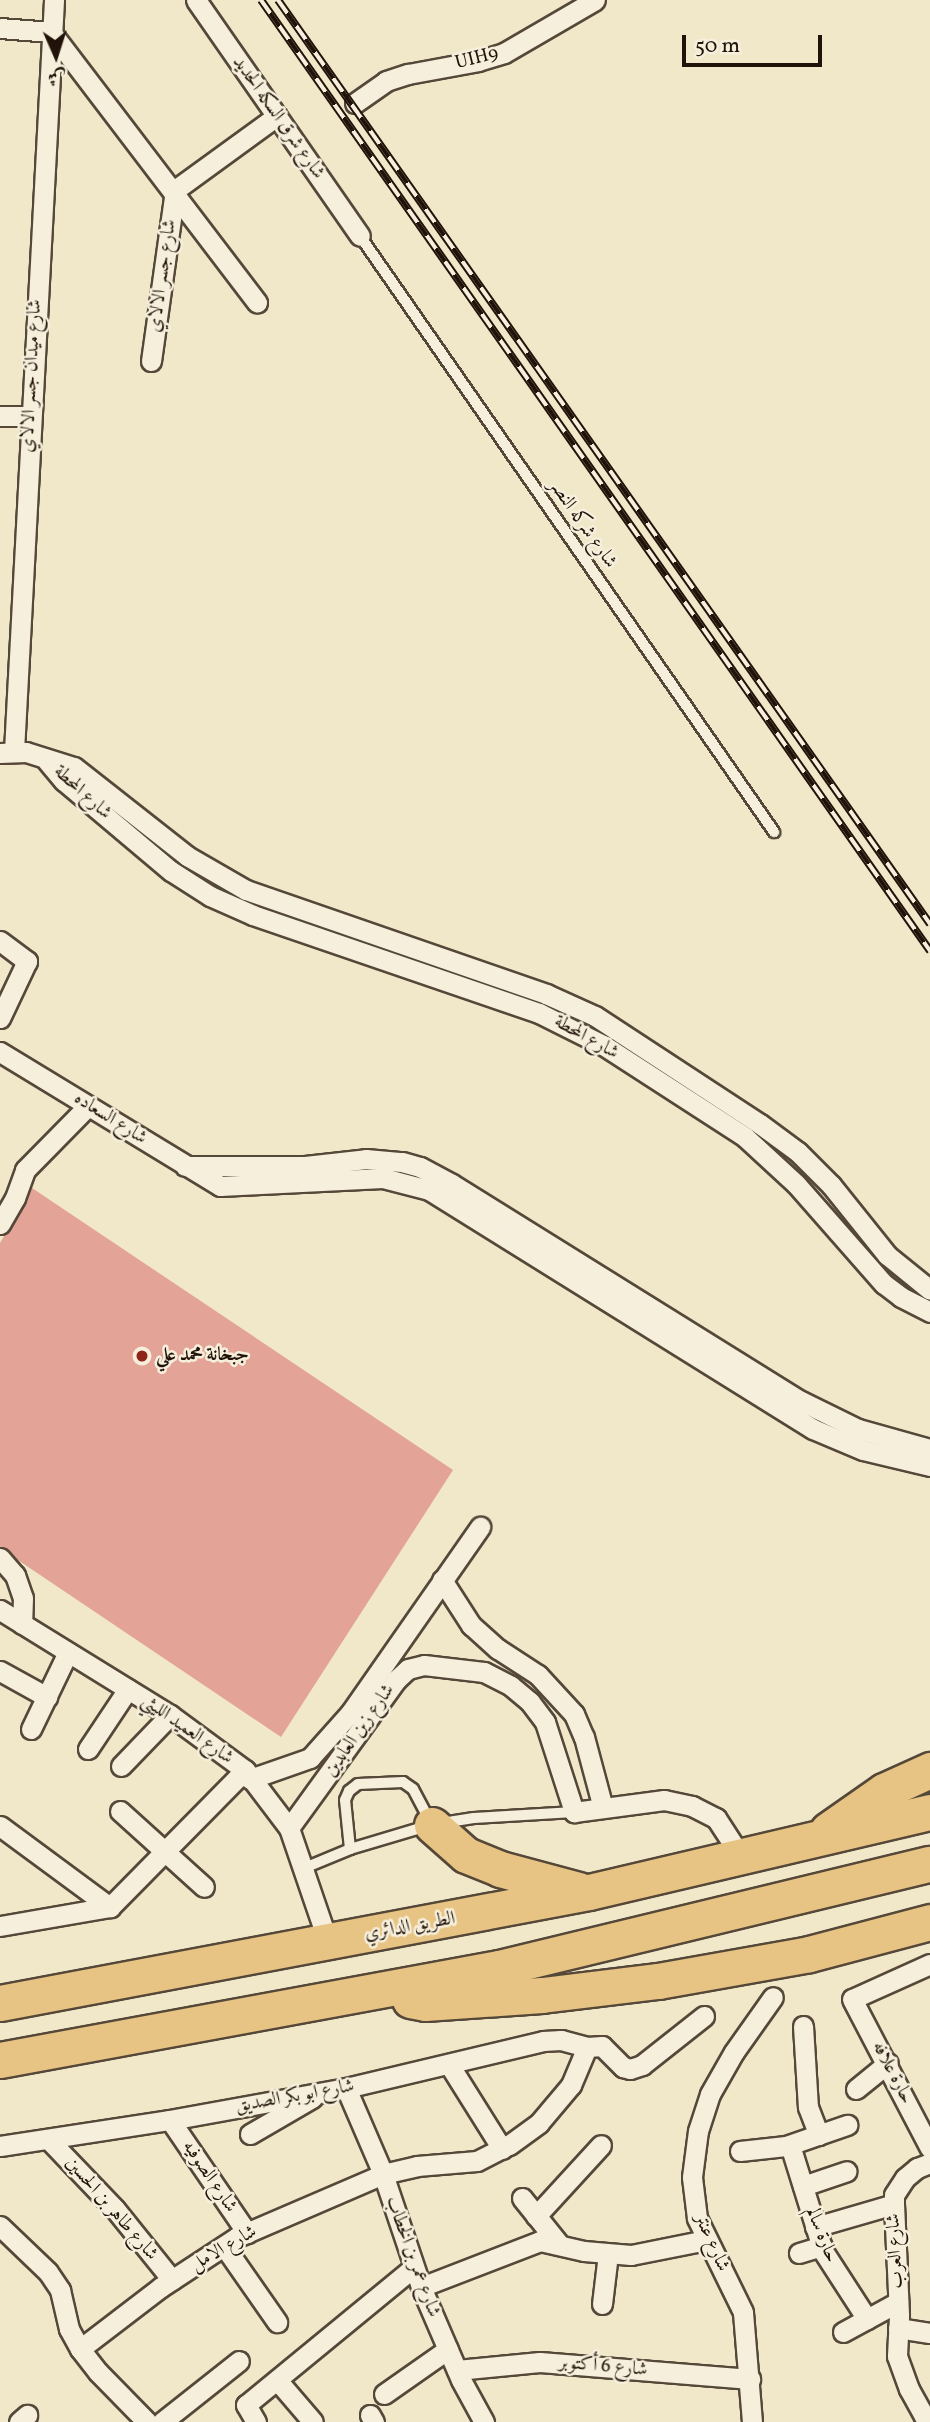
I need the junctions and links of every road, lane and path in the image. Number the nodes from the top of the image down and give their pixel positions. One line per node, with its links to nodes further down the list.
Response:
1 (54, 0): 5 (street, شارع ميدان جسر الالاي)
2 (196, 0): 7 (street, شارع شرق السكه الحديد)
3 (594, 0): 6 (street, UIH9)
4 (0, 28): 5 (street)
5 (51, 32): 8 (street, شارع جسر الالاي); 13 (street, شارع ميدان جسر الالاي)
6 (355, 103)
7 (277, 116): 8 (street); 9 (street, شارع شرق السكه الحديد)
8 (174, 190): 10 (street, شارع جسر الالاي); 11 (street, شارع جسر الالاي)
9 (360, 236): 16 (lane, شارع شركه النصر)
10 (257, 302)
11 (151, 361)
12 (0, 416): 13 (street)
13 (30, 416): 14 (street, شارع ميدان جسر الالاي)
14 (7, 752): 15 (street)
15 (47, 761): 24 (street, شارع المحطة); 25 (street, شارع المحطة)
16 (774, 832)
17 (0, 941): 18 (street)
18 (0, 1018)
19 (0, 1052): 20 (street, شارع السعاده)
20 (88, 1106): 21 (street, شارع السعاده); 23 (street)
21 (185, 1166): 22 (street); 22 (street, شارع السعاده)
22 (306, 1173): 26 (street); 27 (street)
23 (0, 1224)
24 (930, 1290)
25 (930, 1312)
26 (930, 1449)
27 (930, 1466)
28 (480, 1527): 30 (street, شارع زين العابدين)
29 (0, 1558): 32 (street)
30 (442, 1580): 33 (street); 44 (street, شارع زين العابدين)
31 (0, 1610): 32 (street, شارع العميد الليثي)
32 (22, 1624): 34 (street, شارع العميد الليثي)
33 (498, 1649): 36 (street); 45 (street)
34 (68, 1652): 37 (street, شارع العميد الليثي); 38 (street)
35 (0, 1671): 38 (street)
36 (484, 1672): 47 (street, شارع زين العابدين); 51 (street, شارع زين العابدين)
37 (128, 1689): 39 (street, شارع العميد الليثي); 41 (street)
38 (47, 1697): 40 (street)
39 (170, 1715): 42 (street); 44 (street, شارع العميد الليثي)
40 (31, 1729)
41 (88, 1748)
42 (121, 1766)
43 (930, 1770): 52 (highway, الطريق الدائري)
44 (247, 1775): 51 (street, شارع العميد الليثي); 54 (street, شارع زين العابدين)
45 (603, 1808): 47 (street); 55 (street)
46 (120, 1811): 54 (street)
47 (574, 1812): 49 (lane)
48 (930, 1812): 52 (highway, الطريق الدائري)
49 (432, 1825): 53 (lane); 53 (lane); 59 (highway)
50 (0, 1826): 60 (street)
51 (289, 1828): 57 (street, شارع العميد الليثي)
52 (817, 1839): 55 (highway, الطريق الدائري)
53 (350, 1849): 57 (lane)
54 (164, 1851): 58 (street); 60 (street, شارع زين العابدين)
55 (740, 1855): 59 (highway, الطريق الدائري)
56 (930, 1864): 65 (highway)
57 (302, 1869): 63 (street, شارع العميد الليثي)
58 (204, 1887)
59 (589, 1892): 63 (highway, الطريق الدائري)
60 (110, 1907): 62 (street)
61 (930, 1922): 65 (highway)
62 (0, 1926)
63 (328, 1942): 67 (highway, الطريق الدائري)
64 (929, 1967): 72 (street, حارة علافه)
65 (365, 1992): 71 (highway)
66 (773, 1997): 98 (street, شارع عنتر)
67 (0, 2003)
68 (704, 2015): 70 (street, شارع ابو بكر الصديق)
69 (803, 2026): 80 (street)
70 (587, 2047): 73 (street, شارع ابو بكر الصديق); 86 (street, شارع الامل)
71 (0, 2060)
72 (888, 2063): 75 (street); 85 (street, حارة علافه)
73 (450, 2066): 74 (street, شارع ابو بكر الصديق); 86 (street)
74 (346, 2088): 76 (street, شارع ابو بكر الصديق); 90 (street, شارع عمر بن الخطاب)
75 (856, 2089)
76 (317, 2094): 77 (street, شارع ابو بكر الصديق); 79 (street)
77 (170, 2120): 81 (street, شارع ابو بكر الصديق); 97 (street, شارع الصوفيه)
78 (847, 2125): 80 (street)
79 (250, 2134)
80 (819, 2135): 82 (street)
81 (49, 2140): 83 (street, شارع ابو بكر الصديق); 105 (street, شارع طاهر بن الحسين)
82 (790, 2145): 87 (street); 91 (street, حارة سالم)
83 (0, 2146)
84 (601, 2146): 94 (street)
85 (930, 2148)
86 (502, 2149): 90 (street, شارع الامل)
87 (740, 2151)
88 (930, 2162): 93 (street, شارع العرب)
89 (846, 2171): 91 (street)
90 (383, 2174): 97 (street, شارع الامل); 104 (street, شارع عمر بن الخطاب)
91 (803, 2186): 96 (street, حارة سالم)
92 (522, 2198): 94 (street)
93 (894, 2204): 96 (street); 107 (street, شارع العرب)
94 (536, 2216): 99 (street)
95 (0, 2226): 114 (street)
96 (815, 2227): 101 (street, حارة سالم)
97 (247, 2233): 100 (street, شارع الامل)
98 (706, 2240): 103 (street); 118 (street, شارع عنتر)
99 (559, 2244): 103 (street); 106 (street)
100 (224, 2246): 105 (street, شارع الامل); 110 (street)
101 (822, 2246): 102 (street); 109 (street, حارة سالم)
102 (799, 2253)
103 (608, 2254): 108 (street)
104 (414, 2267): 106 (street, شارع عمر بن الخطاب); 119 (street)
105 (172, 2280): 114 (street, شارع الامل)
106 (421, 2287): 115 (street, شارع عمر بن الخطاب)
107 (898, 2302): 109 (street); 111 (street, شارع العرب)
108 (602, 2304)
109 (867, 2319): 112 (street)
110 (277, 2322)
111 (898, 2328): 113 (street); 121 (street, شارع العرب)
112 (843, 2332)
113 (930, 2333)
114 (80, 2349): 122 (street)
115 (448, 2349): 117 (street, شارع عمر بن الخطاب); 120 (street)
116 (239, 2361): 123 (street)
117 (457, 2370): 118 (street, شارع 6 أكتوبر); 126 (street, شارع عمر بن الخطاب)
118 (750, 2379): 127 (street, شارع عنتر)
119 (277, 2380): 124 (street); 125 (street)
120 (384, 2394)
121 (930, 2419)
122 (147, 2422)
123 (162, 2422)
124 (256, 2422)
125 (313, 2422)
126 (484, 2422)
127 (752, 2422)

